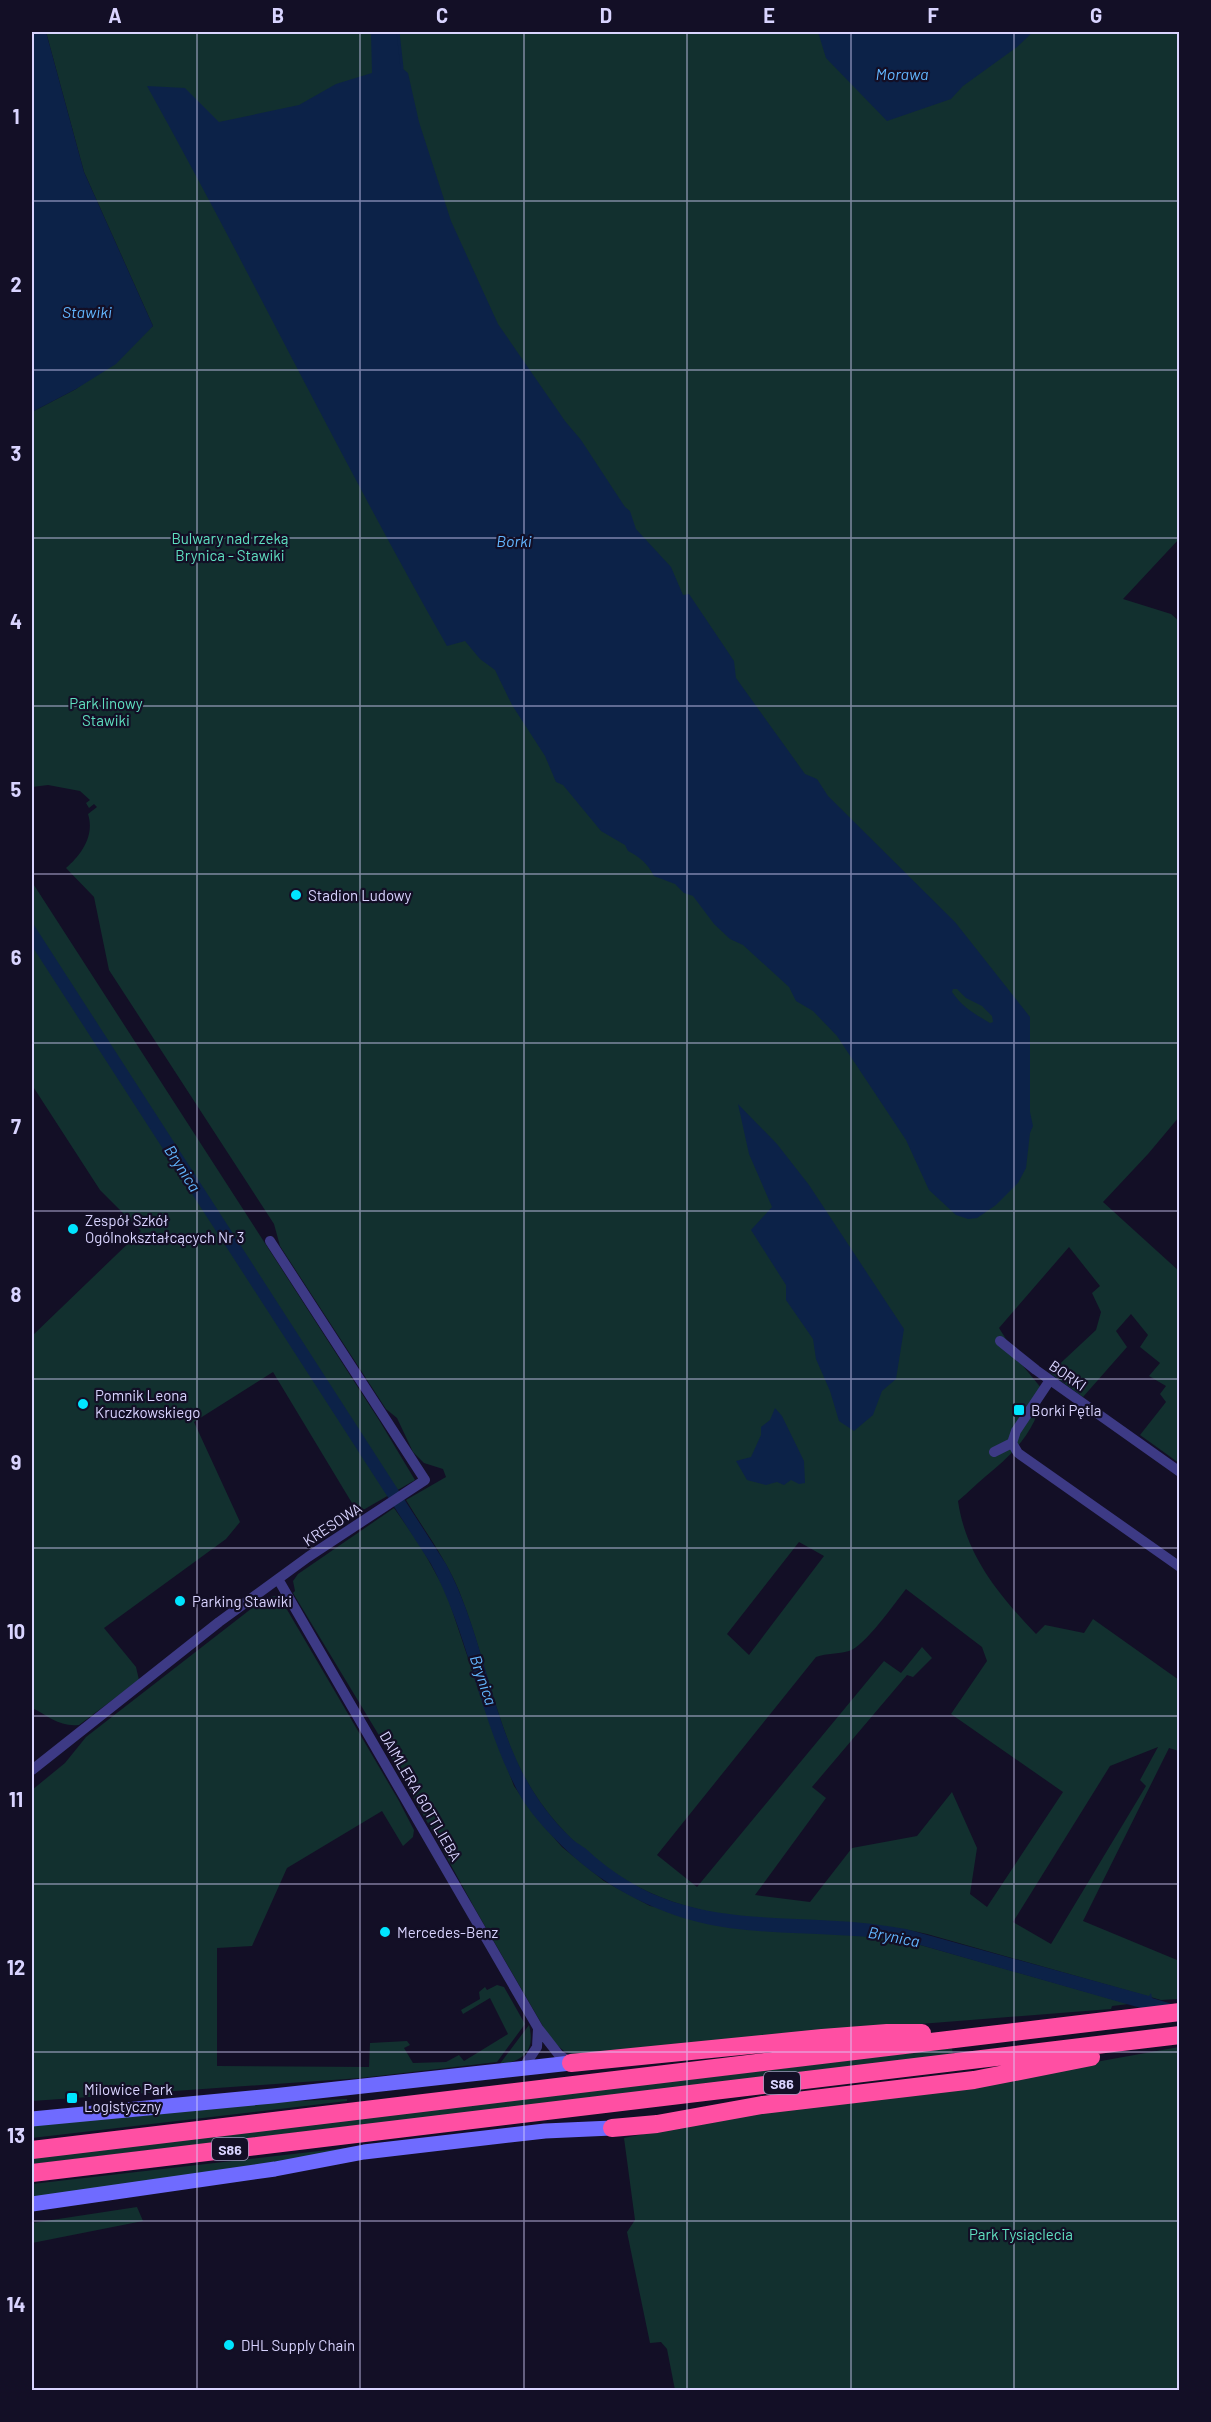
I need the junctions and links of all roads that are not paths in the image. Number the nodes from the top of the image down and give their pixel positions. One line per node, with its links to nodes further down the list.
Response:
1 (270, 1241): 8 (street, KRESOWA)
2 (1000, 1341): 3 (street, BORKI)
3 (1050, 1380): 4 (street); 6 (street, BORKI)
4 (1012, 1443): 5 (street); 7 (street)
5 (994, 1452)
6 (1179, 1472)
7 (1179, 1567)
8 (278, 1579): 9 (street, KRESOWA); 11 (street, DAIMLERA GOTTLIEBA)
9 (32, 1770)
10 (1179, 2012): 12 (highway, S86)
11 (538, 2028): 15 (street, DAIMLERA GOTTLIEBA); 16 (street)
12 (993, 2034): 15 (highway); 19 (highway, S86)
13 (1179, 2035): 14 (highway, S86)
14 (1136, 2040): 18 (highway); 20 (highway, S86)
15 (571, 2063): 16 (main road)
16 (523, 2068): 17 (main road)
17 (32, 2119)
18 (612, 2128): 21 (main road)
19 (32, 2150)
20 (32, 2173)
21 (32, 2204)

